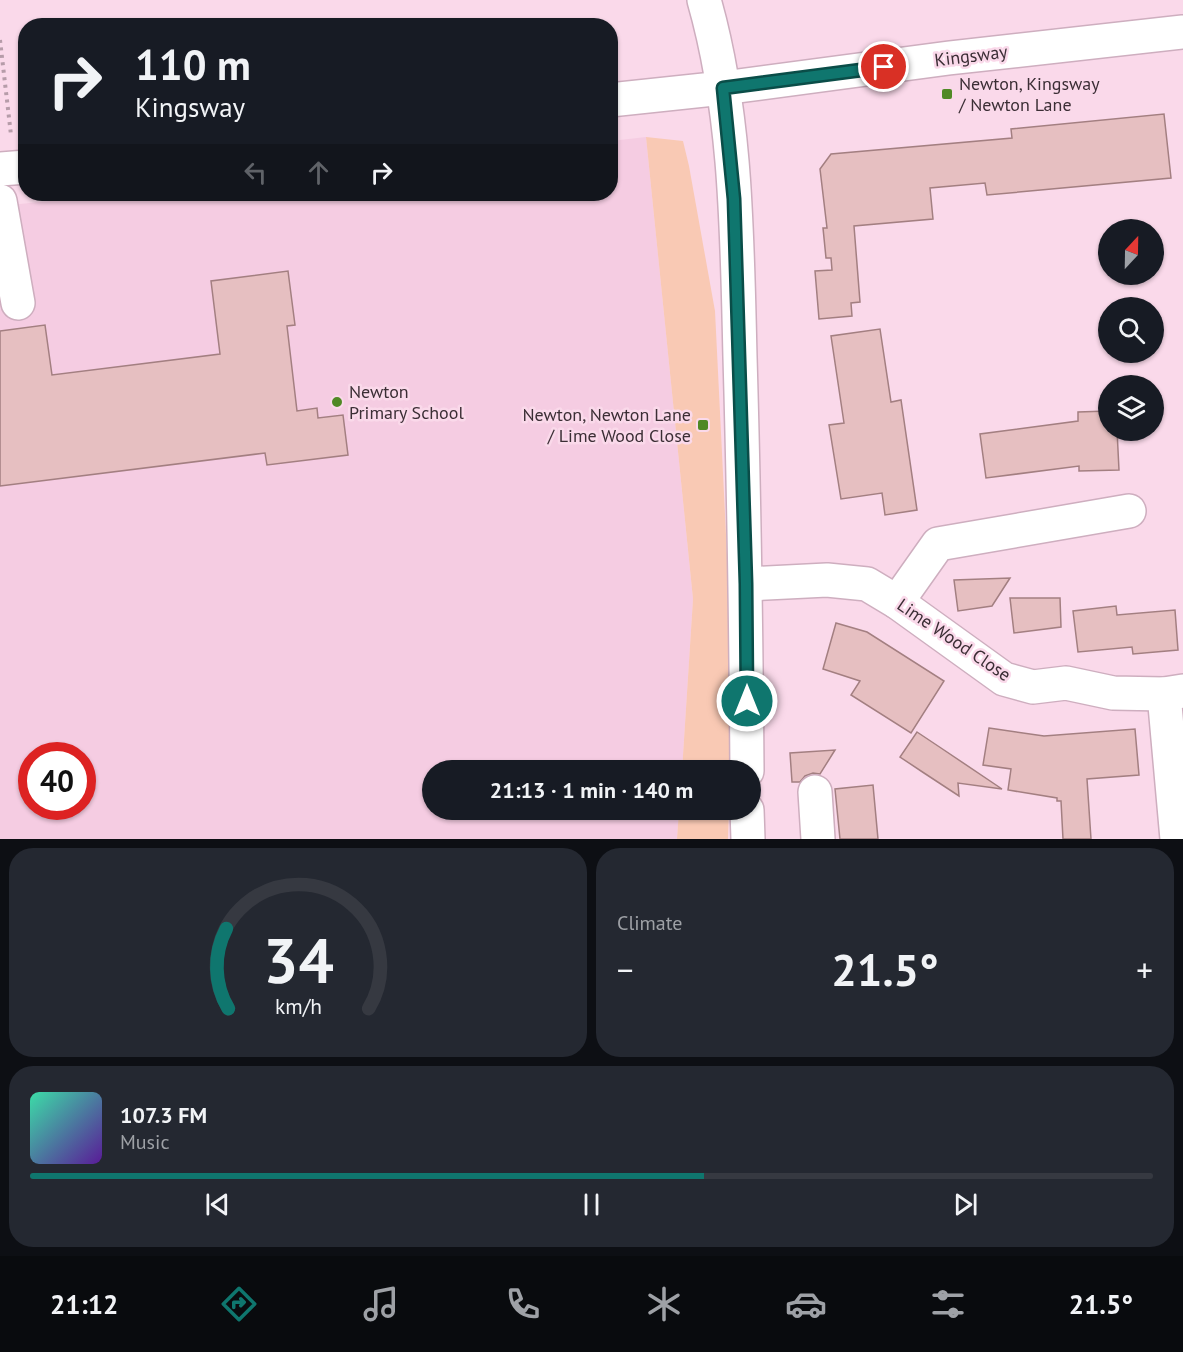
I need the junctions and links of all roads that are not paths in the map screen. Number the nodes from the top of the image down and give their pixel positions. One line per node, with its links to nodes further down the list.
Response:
1 (704, 0): 3 (street)
2 (1183, 32): 3 (street, Kingsway)
3 (723, 88): 4 (street, Kingsway); 8 (street)
4 (618, 99)
5 (0, 201): 6 (street)
6 (18, 303)
7 (1130, 511): 9 (street)
8 (746, 584): 9 (street, Lime Wood Close); 11 (street)
9 (897, 602): 10 (street, Lime Wood Close)
10 (1173, 693): 16 (street, Lime Wood Close)
11 (747, 760)
12 (814, 792): 15 (street)
13 (747, 820): 14 (street)
14 (748, 839)
15 (818, 839)
16 (1177, 839)

